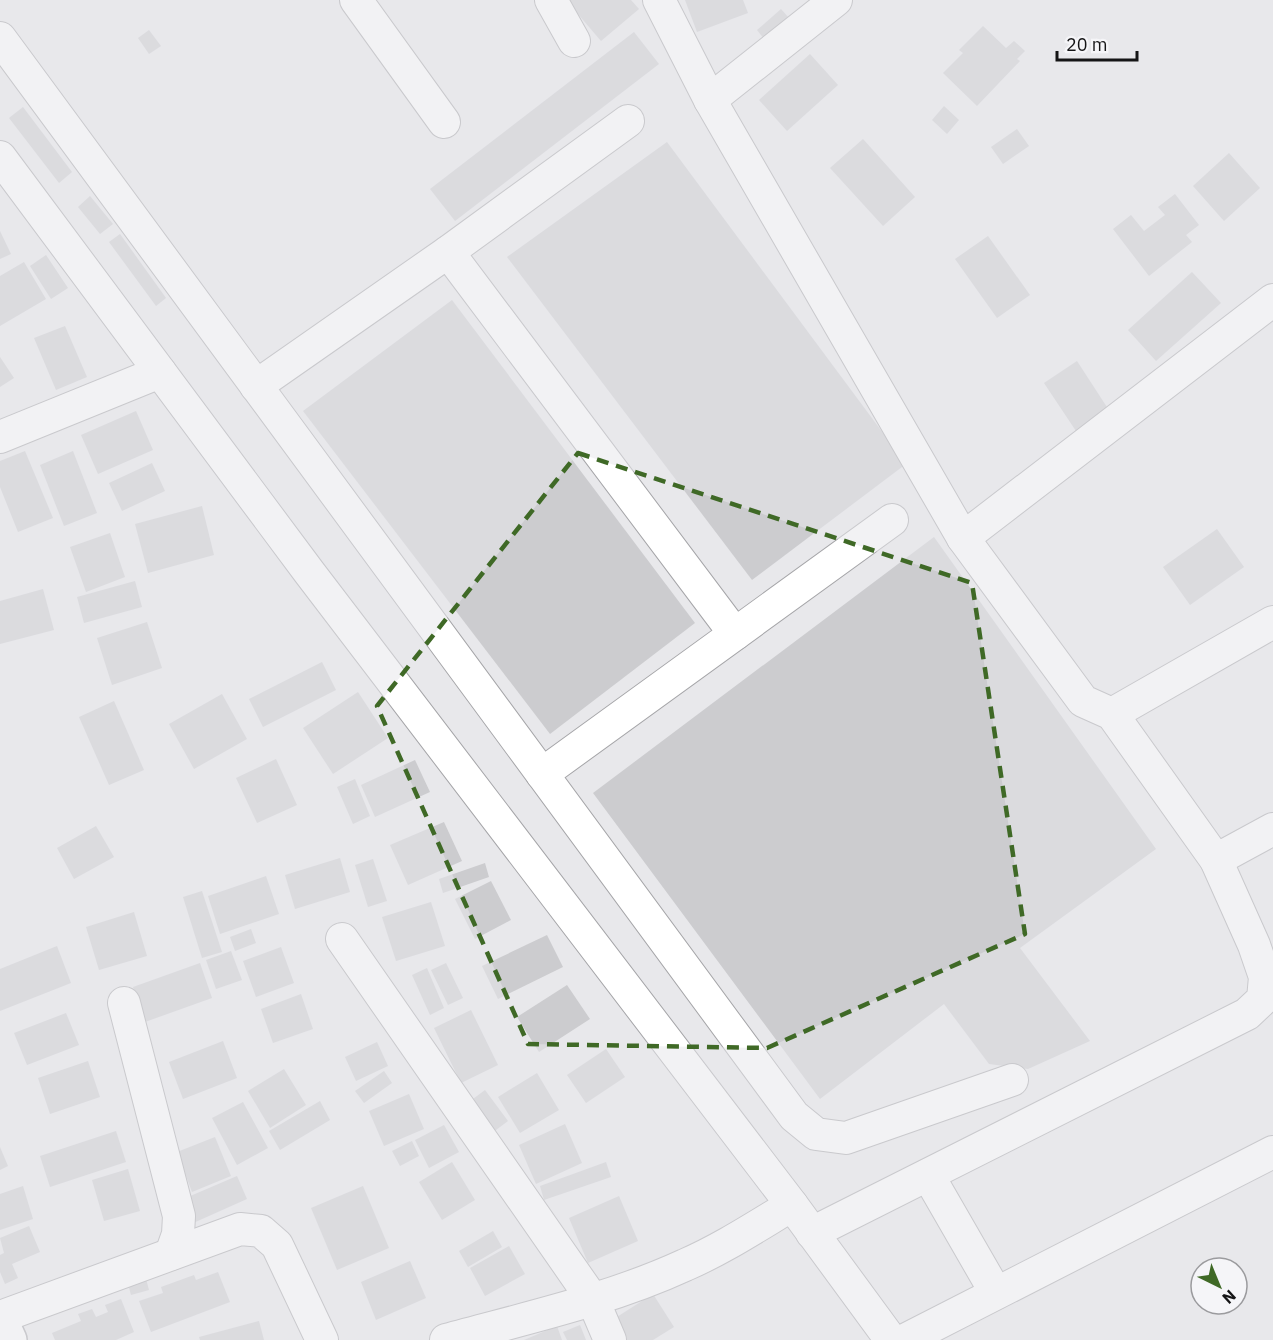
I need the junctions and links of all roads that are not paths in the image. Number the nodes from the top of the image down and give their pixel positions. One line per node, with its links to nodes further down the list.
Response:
1 (356, 0): 9 (street)
2 (551, 0): 6 (street)
3 (659, 0): 7 (street)
4 (835, 0): 7 (street)
5 (0, 38): 14 (street)
6 (574, 41)
7 (710, 100): 17 (street)
8 (628, 121): 11 (street)
9 (444, 122)
10 (0, 157): 13 (street)
11 (448, 252): 14 (street); 19 (street)
12 (1273, 300): 17 (street)
13 (160, 372): 15 (street); 29 (street)
14 (256, 386): 21 (street)
15 (0, 437)
16 (892, 520): 19 (street)
17 (963, 538): 20 (street)
18 (1273, 622): 20 (street)
19 (735, 634): 21 (street)
20 (1112, 714): 23 (street)
21 (542, 774): 26 (street)
22 (1273, 830): 23 (street)
23 (1216, 860): 28 (street)
24 (342, 939): 33 (street)
25 (124, 1003): 31 (street)
26 (1012, 1080)
27 (1273, 1152): 32 (street)
28 (927, 1175): 30 (street); 32 (street)
29 (792, 1205): 30 (street); 33 (street)
30 (812, 1233): 39 (street)
31 (171, 1254): 34 (street); 36 (street)
32 (996, 1293): 40 (street)
33 (593, 1300): 37 (street); 38 (street)
34 (0, 1318): 35 (main road)
35 (10, 1340)
36 (322, 1340)
37 (446, 1340)
38 (610, 1340)
39 (891, 1340)
40 (905, 1340)

